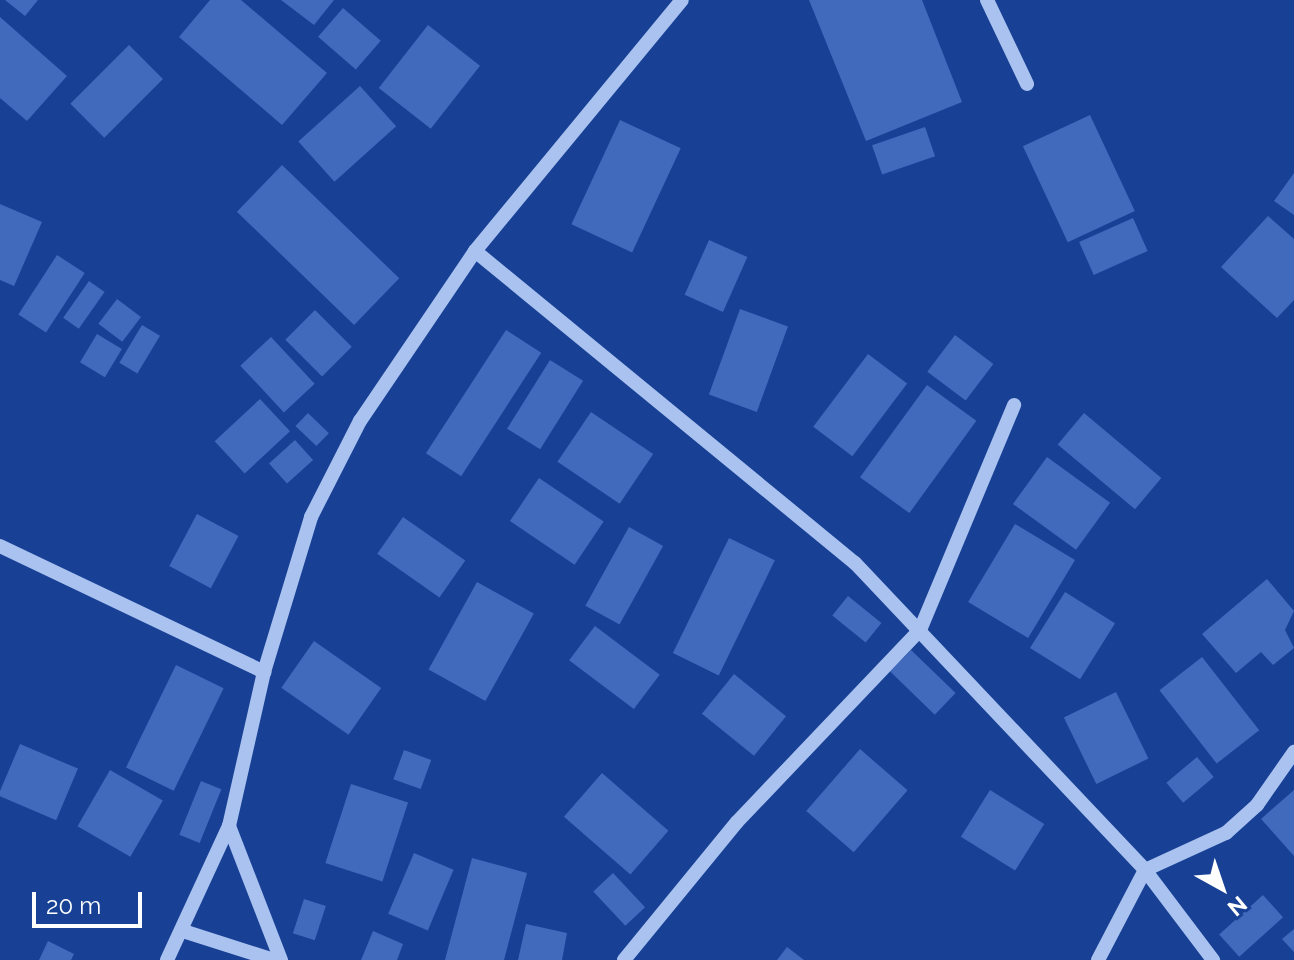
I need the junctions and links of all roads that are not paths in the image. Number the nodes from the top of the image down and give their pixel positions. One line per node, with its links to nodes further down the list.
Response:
1 (682, 0): 4 (street)
2 (987, 0): 3 (street)
3 (1027, 84)
4 (475, 251): 7 (street); 8 (street)
5 (1014, 405): 7 (street)
6 (0, 546): 8 (street)
7 (920, 630): 11 (street); 16 (street)
8 (264, 672): 10 (street)
9 (1294, 752): 11 (street)
10 (229, 826): 12 (street); 15 (street)
11 (1145, 870): 17 (street); 18 (street)
12 (183, 931): 13 (street); 14 (street)
13 (167, 960)
14 (274, 960)
15 (281, 960)
16 (624, 960)
17 (1098, 960)
18 (1213, 960)

